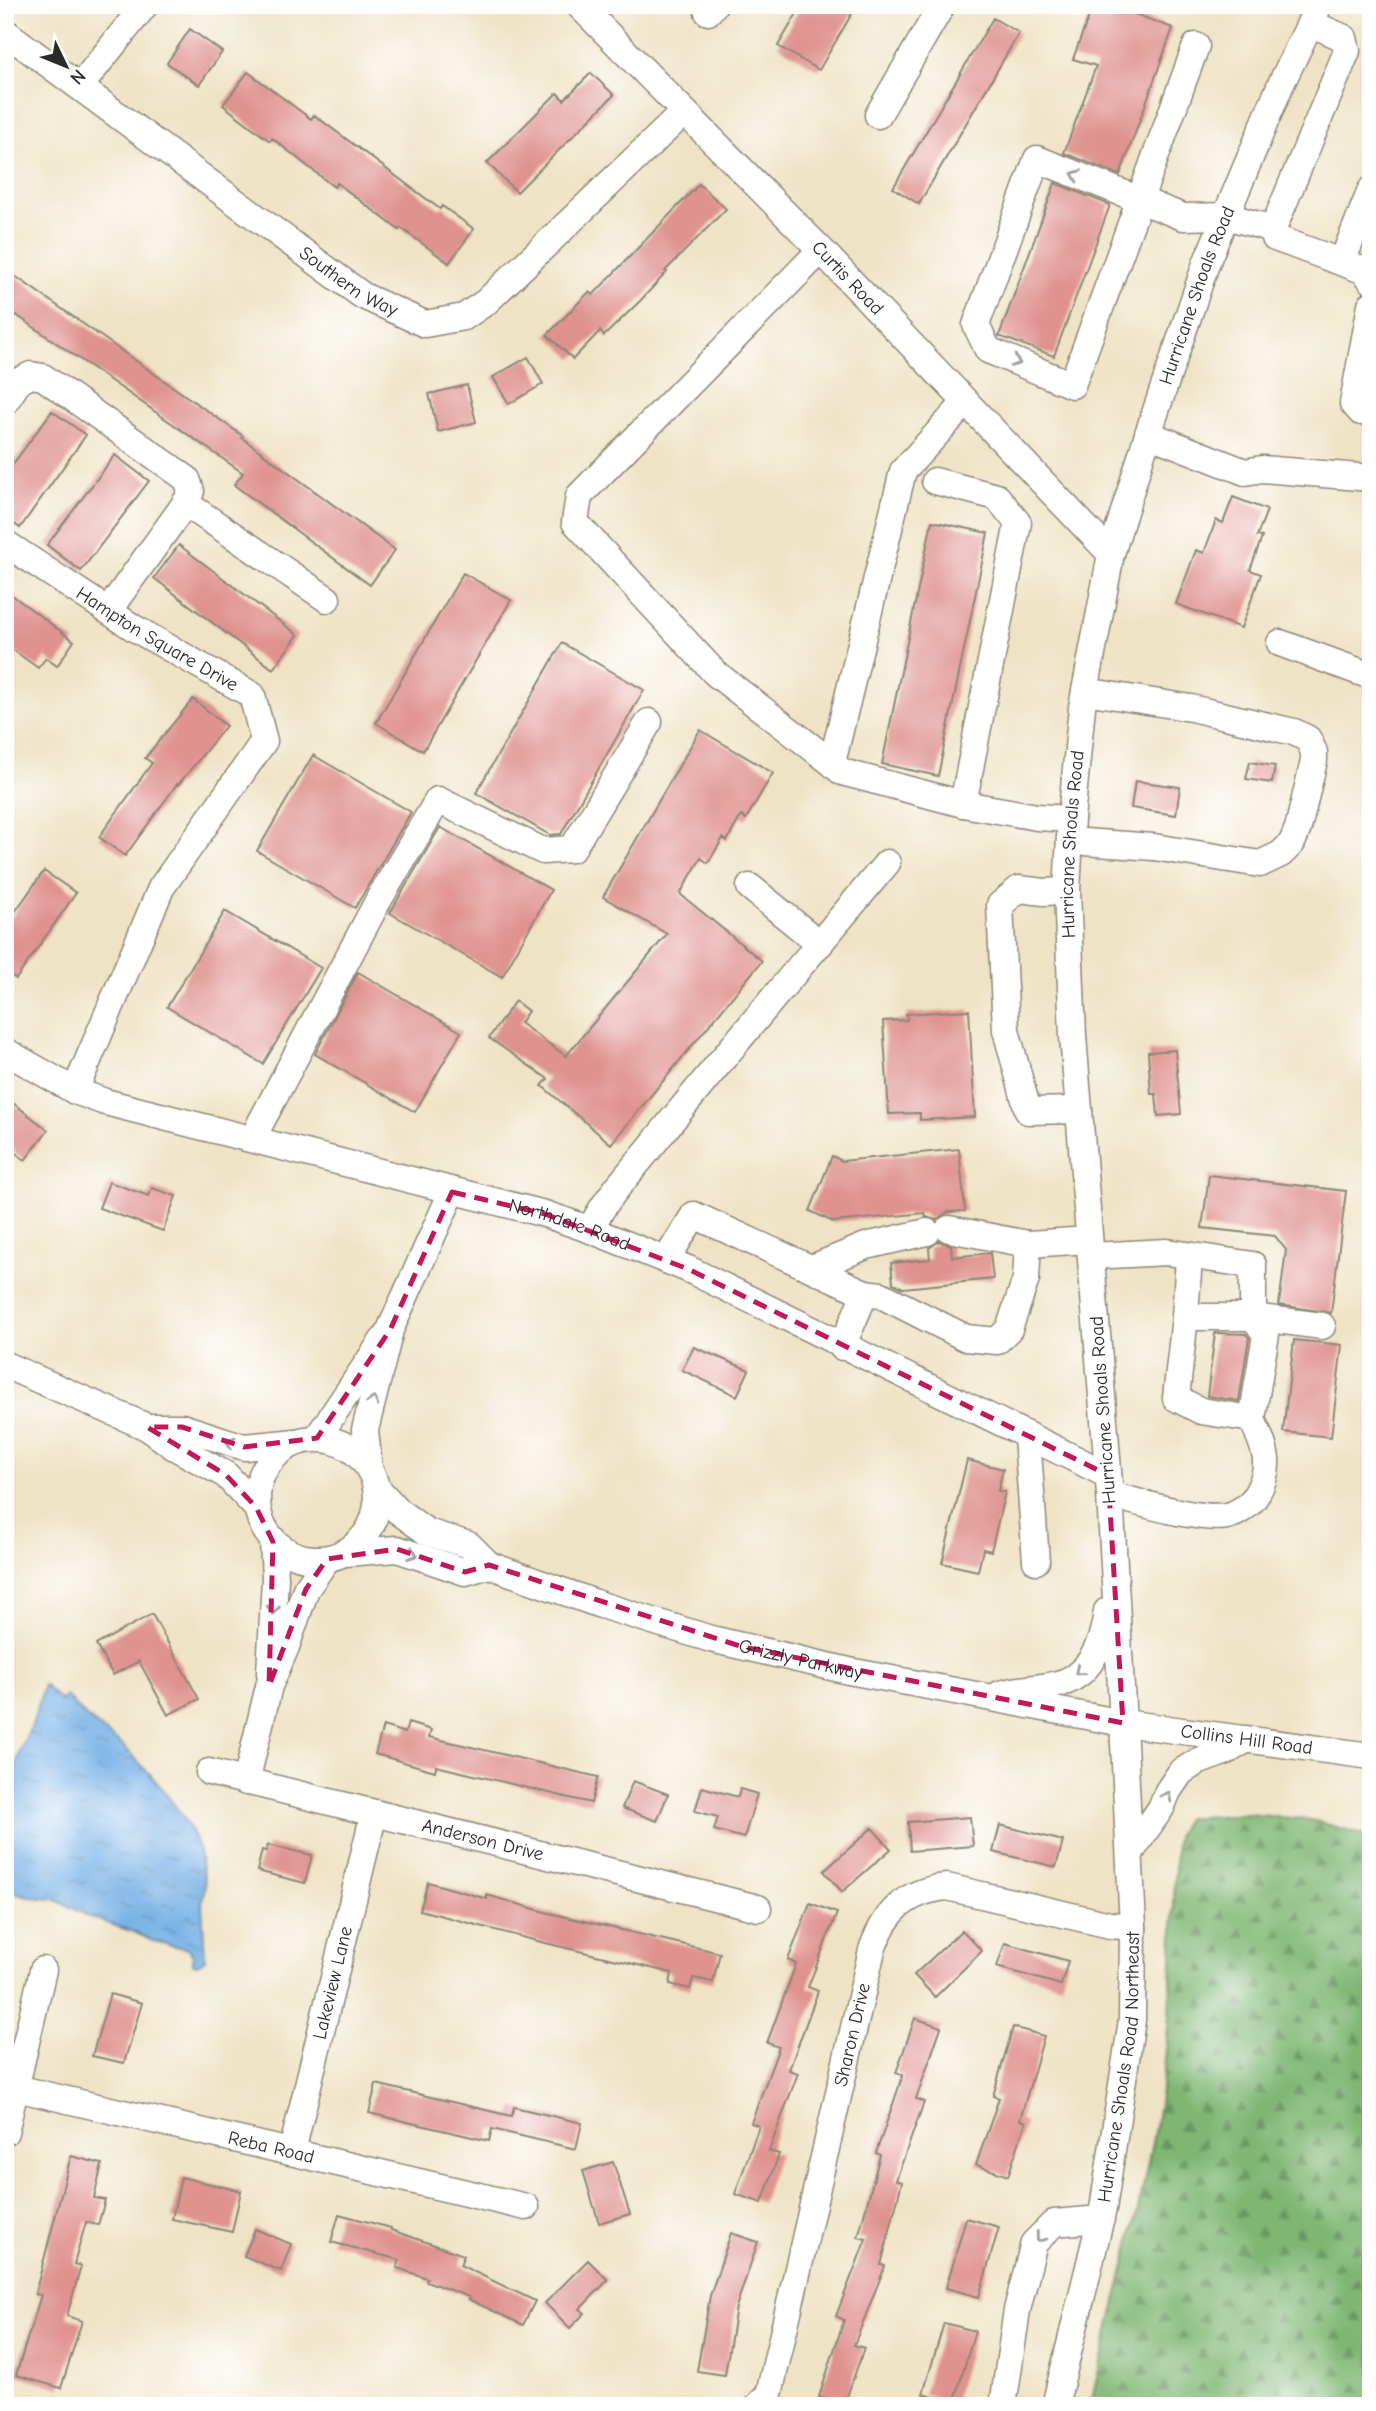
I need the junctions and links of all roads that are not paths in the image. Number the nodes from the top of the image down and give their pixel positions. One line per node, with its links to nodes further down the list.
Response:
1 (145, 5): 7 (street)
2 (579, 5): 8 (street, Curtis Road)
3 (942, 5): 9 (street)
4 (1314, 14): 12 (street, Hurricane Shoals Road); 13 (street)
5 (5, 32): 7 (street, Southern Way)
6 (1196, 46): 11 (street)
7 (81, 86): 8 (street, Southern Way)
8 (683, 113): 14 (street, Curtis Road)
9 (878, 115)
10 (1371, 190): 15 (street)
11 (1139, 200): 11 (street, one-way to 11); 12 (street)
12 (1226, 216): 13 (street); 21 (street, Hurricane Shoals Road)
13 (1273, 229): 15 (street)
14 (821, 250): 19 (street, Curtis Road); 33 (street)
15 (1342, 262): 16 (street)
16 (1371, 280)
17 (1371, 305): 20 (street)
18 (5, 402): 24 (street)
19 (965, 402): 26 (street, Curtis Road); 33 (street)
20 (1371, 408)
21 (1148, 434): 22 (street); 26 (street, Hurricane Shoals Road)
22 (1371, 478)
23 (935, 481): 34 (street)
24 (185, 503): 27 (street); 28 (street)
25 (5, 543): 28 (street, Hampton Square Drive)
26 (1111, 554): 31 (street, Hurricane Shoals Road)
27 (327, 598)
28 (108, 611): 41 (street, Hampton Square Drive)
29 (1280, 643): 30 (street)
30 (1371, 676)
31 (1085, 691): 35 (street, Hurricane Shoals Road); 35 (street)
32 (649, 722): 43 (street)
33 (832, 763): 34 (street)
34 (963, 804): 35 (street)
35 (1070, 830): 38 (street, Hurricane Shoals Road)
36 (887, 863): 39 (street)
37 (750, 887): 39 (street)
38 (1067, 891): 42 (street, Hurricane Shoals Road); 42 (street)
39 (820, 944): 45 (street)
40 (5, 1051): 41 (street, Northdale Road)
41 (75, 1091): 43 (street, Northdale Road)
42 (1079, 1110): 47 (street, Hurricane Shoals Road)
43 (254, 1139): 44 (street, Northdale Road)
44 (452, 1192): 45 (street, Northdale Road); 55 (street)
45 (592, 1230): 49 (street, Northdale Road)
46 (1028, 1244): 47 (street); 50 (street); 51 (street)
47 (1090, 1248): 48 (street); 63 (street, Hurricane Shoals Road)
48 (1189, 1257): 52 (street); 53 (street)
49 (666, 1260): 50 (street); 56 (street, Northdale Road)
50 (812, 1268): 51 (street)
51 (865, 1293): 56 (street)
52 (1185, 1317): 53 (street); 58 (street)
53 (1253, 1317): 54 (street); 58 (street)
54 (1322, 1326)
55 (390, 1330): 61 (street); 62 (street, one-way to 55)
56 (842, 1346): 60 (street, Northdale Road)
57 (5, 1365): 59 (street)
58 (1252, 1419): 63 (street, Northdale Road)
59 (147, 1427): 61 (street, one-way to 59); 64 (street)
60 (1027, 1437): 63 (street, Northdale Road); 67 (street)
61 (307, 1440): 62 (street); 64 (street)
62 (373, 1477): 66 (street); 68 (street, Grizzly Parkway)
63 (1109, 1485): 69 (street, Hurricane Shoals Road)
64 (256, 1507): 65 (street)
65 (273, 1542): 66 (street); 70 (street, one-way to 70)
66 (336, 1556): 68 (street, Grizzly Parkway, one-way to 68); 70 (street)
67 (1036, 1561)
68 (489, 1565): 71 (street, Grizzly Parkway)
69 (1115, 1589): 71 (street, one-way to 71); 72 (street, Hurricane Shoals Road)
70 (269, 1686): 76 (street)
71 (988, 1698): 72 (street, Grizzly Parkway)
72 (1123, 1723): 73 (street, Collins Hill Road); 78 (street, Hurricane Shoals Road Northeast)
73 (1247, 1740): 74 (street, Collins Hill Road); 78 (street, one-way to 73)
74 (1371, 1756)
75 (209, 1772): 76 (street, Anderson Drive)
76 (246, 1782): 77 (street, Anderson Drive)
77 (374, 1813): 79 (street, Anderson Drive); 84 (street, Lakeview Lane)
78 (1130, 1853): 80 (street, Hurricane Shoals Road Northeast)
79 (758, 1908)
80 (1133, 1927): 86 (street, Hurricane Shoals Road Northeast); 87 (street, Sharon Drive)
81 (43, 1970): 82 (street)
82 (16, 2088): 83 (street); 84 (street, Reba Road)
83 (5, 2132)
84 (292, 2151): 85 (street, Reba Road)
85 (526, 2207)
86 (1101, 2219): 88 (street, one-way to 88); 89 (street, Hurricane Shoals Road Northeast)
87 (758, 2406)
88 (1003, 2406)
89 (1055, 2406)

